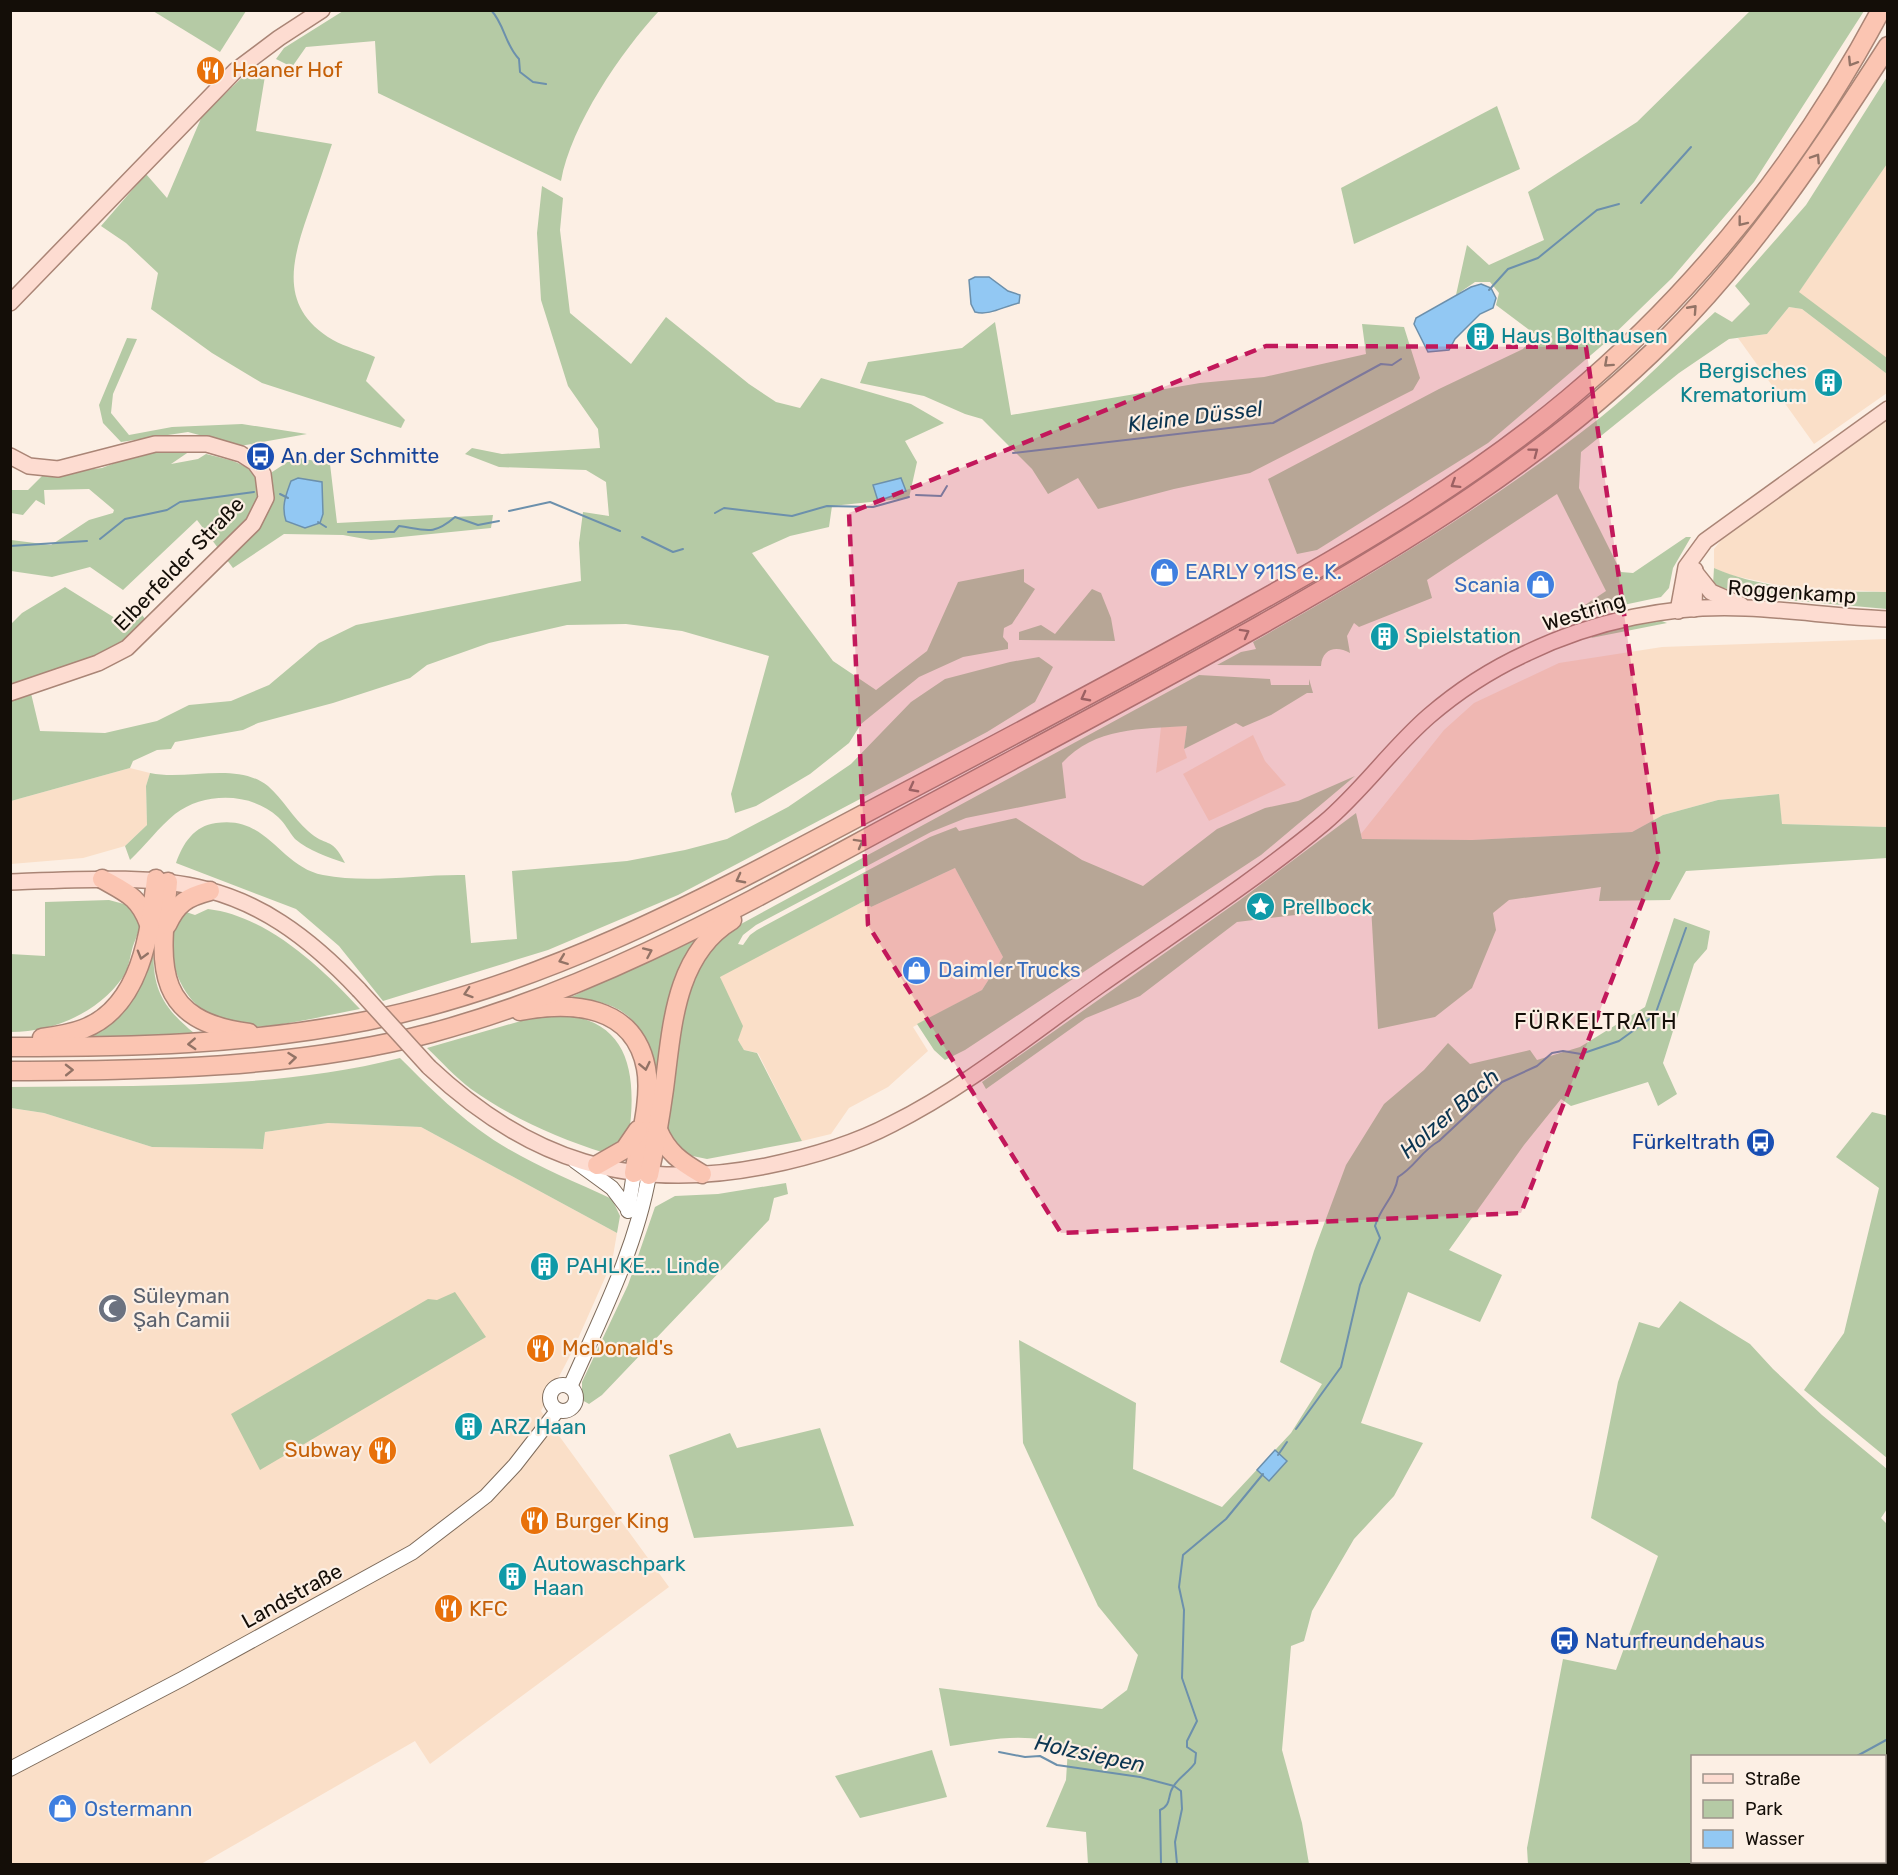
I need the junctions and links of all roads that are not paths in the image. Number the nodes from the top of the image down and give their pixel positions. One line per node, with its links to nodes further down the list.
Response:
1 (322, 10): 4 (main road)
2 (1881, 10): 20 (highway, one-way to 20)
3 (1887, 45): 13 (highway, one-way to 3)
4 (10, 303)
5 (1887, 408): 7 (main road)
6 (10, 456): 12 (main road, Elberfelder Straße)
7 (1695, 554): 8 (main road); 10 (main road)
8 (1695, 572): 9 (main road); 10 (main road)
9 (1747, 608): 10 (main road, Roggenkamp); 11 (main road, Roggenkamp)
10 (1686, 610): 27 (main road, Westring)
11 (1887, 619)
12 (10, 693)
13 (808, 871): 19 (highway, one-way to 13); 23 (highway)
14 (102, 879): 15 (main road, Westring); 16 (main road, Westring); 18 (highway)
15 (162, 880): 17 (main road, Westring); 18 (highway)
16 (10, 882)
17 (210, 891): 18 (highway); 24 (main road, Westring, bridge)
18 (157, 927): 20 (highway); 21 (highway, one-way to 21)
19 (477, 1019): 22 (highway, one-way to 19); 23 (highway, one-way to 23)
20 (271, 1036): 21 (highway, one-way to 21)
21 (10, 1045)
22 (10, 1071)
23 (650, 1127): 25 (highway); 26 (highway); 27 (highway)
24 (573, 1159): 25 (main road, Westring); 28 (main road)
25 (597, 1166): 26 (main road, Westring)
26 (642, 1174): 27 (main road, Westring); 28 (main road); 29 (main road)
27 (702, 1174)
28 (628, 1209): 29 (main road)
29 (632, 1237): 30 (main road, Landstraße)
30 (10, 1768)

